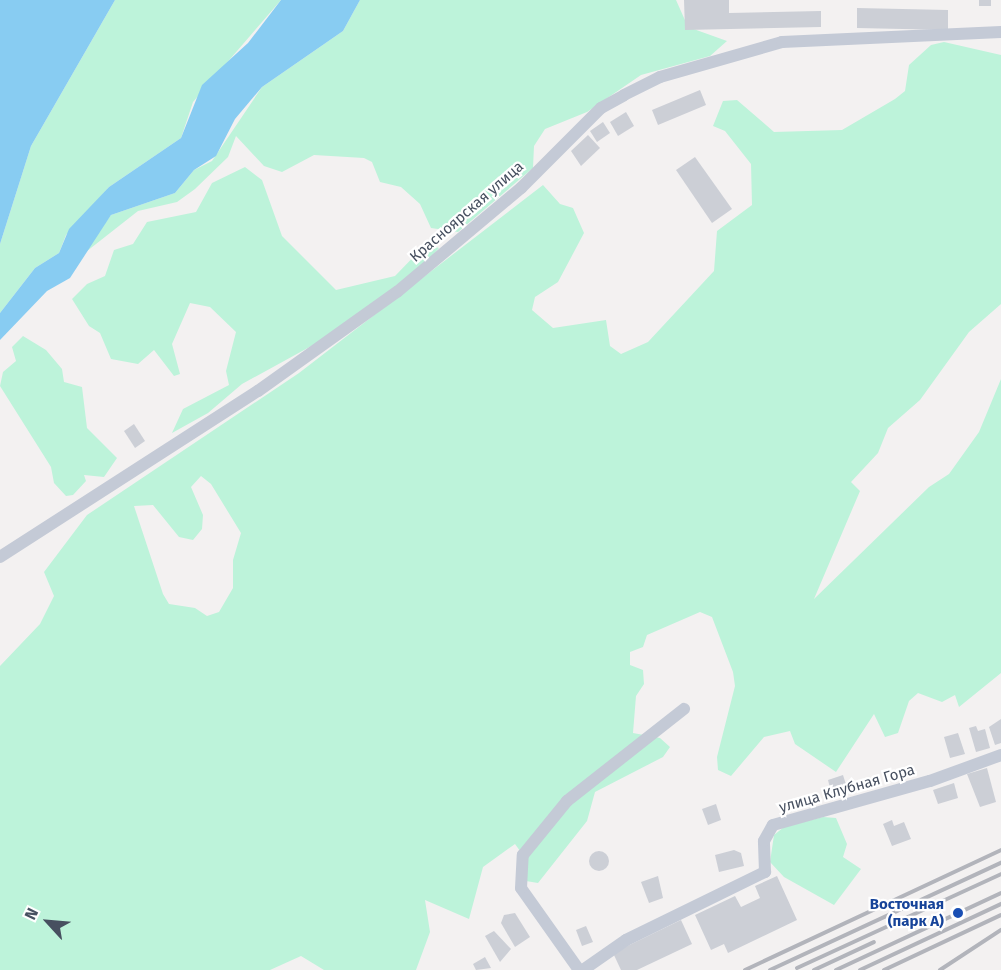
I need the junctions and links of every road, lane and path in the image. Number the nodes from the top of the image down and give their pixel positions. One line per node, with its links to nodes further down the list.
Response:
1 (1001, 32): 2 (street, Красноярская улица)
2 (0, 557)
3 (684, 710): 5 (street)
4 (1001, 755): 5 (street, улица Клубная Гора)
5 (581, 970)

